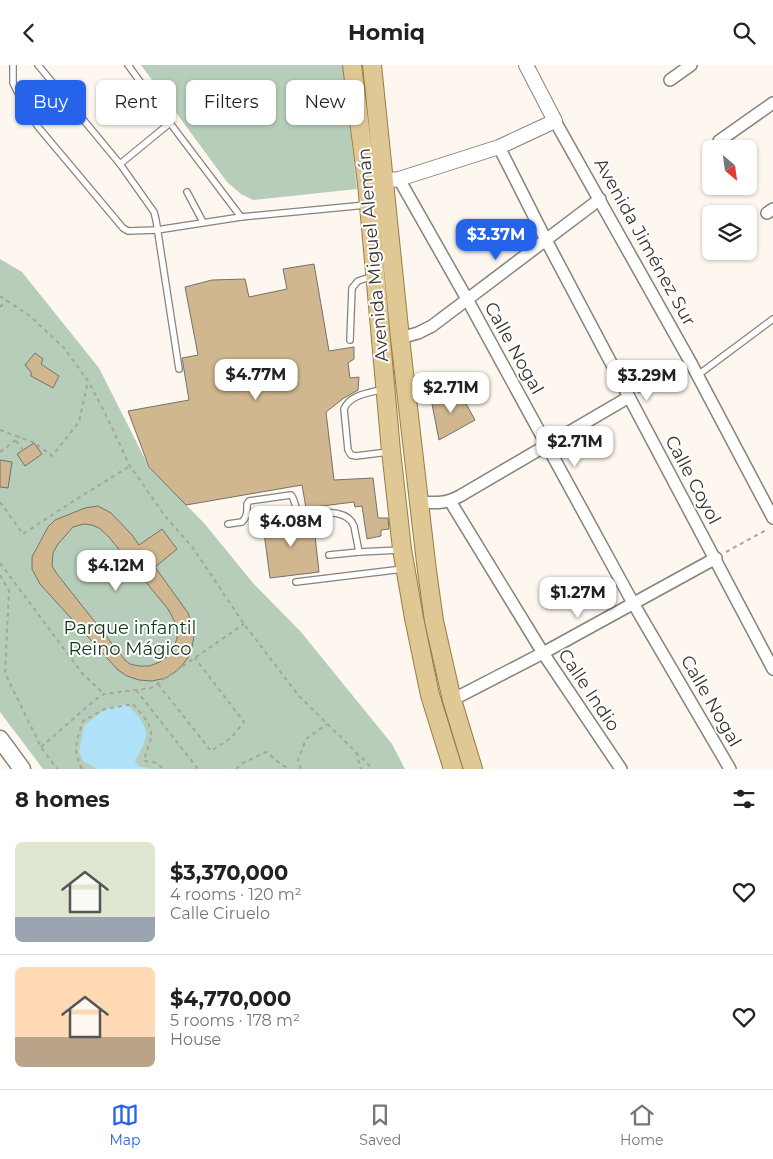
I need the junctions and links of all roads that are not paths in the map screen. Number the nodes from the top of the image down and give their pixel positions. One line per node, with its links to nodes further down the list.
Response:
1 (13, 65): 23 (lane)
2 (38, 65): 16 (lane)
3 (128, 65): 8 (lane)
4 (352, 65): 17 (main road, Avenida Miguel Alemán)
5 (372, 65): 17 (main road, Avenida Miguel Alemán)
6 (526, 65): 11 (street, Avenida Jiménez Sur)
7 (690, 65): 9 (street)
8 (139, 80)
9 (670, 80)
10 (773, 103): 14 (street)
11 (555, 121): 15 (street); 19 (street, Avenida Jiménez Sur)
12 (168, 125): 16 (lane)
13 (172, 125): 21 (lane)
14 (720, 140)
15 (499, 147): 17 (street); 24 (street, Calle Coyol)
16 (120, 163): 23 (lane)
17 (383, 181): 20 (main road, Avenida Miguel Alemán); 26 (street, Calle Nogal); 28 (main road, Avenida Miguel Alemán)
18 (186, 192): 22 (lane)
19 (600, 199): 24 (street); 31 (street, Avenida Jiménez Sur)
20 (368, 205): 21 (lane); 25 (main road, Avenida Miguel Alemán)
21 (241, 217): 22 (lane)
22 (203, 222): 23 (lane)
23 (157, 230): 30 (lane)
24 (546, 240): 26 (street); 33 (street, Calle Coyol)
25 (375, 275): 29 (lane); 32 (main road, Avenida Miguel Alemán)
26 (467, 299): 28 (street); 34 (street, Calle Nogal)
27 (773, 319): 31 (lane)
28 (400, 338): 37 (main road, Avenida Miguel Alemán)
29 (350, 340)
30 (179, 369)
31 (698, 375): 38 (street, Avenida Jiménez Sur)
32 (386, 389): 35 (main road, Avenida Miguel Alemán); 35 (lane)
33 (630, 397): 34 (street); 43 (street, Calle Coyol)
34 (548, 445): 36 (street); 46 (street, Calle Nogal)
35 (391, 451): 40 (main road, Avenida Miguel Alemán)
36 (450, 501): 37 (street); 47 (street, Calle Indio)
37 (419, 502): 49 (main road, Avenida Miguel Alemán)
38 (773, 518)
39 (228, 524): 41 (lane)
40 (402, 549): 41 (lane); 44 (main road, Avenida Miguel Alemán)
41 (358, 552): 42 (lane)
42 (329, 555)
43 (716, 559): 46 (street); 48 (street, Calle Coyol)
44 (405, 568): 45 (lane); 52 (main road, Avenida Miguel Alemán)
45 (296, 582)
46 (633, 603): 47 (street); 55 (street, Calle Nogal)
47 (543, 653): 49 (street); 54 (street, Calle Indio)
48 (773, 669)
49 (452, 700): 53 (main road, Avenida Miguel Alemán)
50 (0, 739): 51 (main road)
51 (22, 769)
52 (453, 769)
53 (473, 769)
54 (621, 769)
55 (730, 769)

